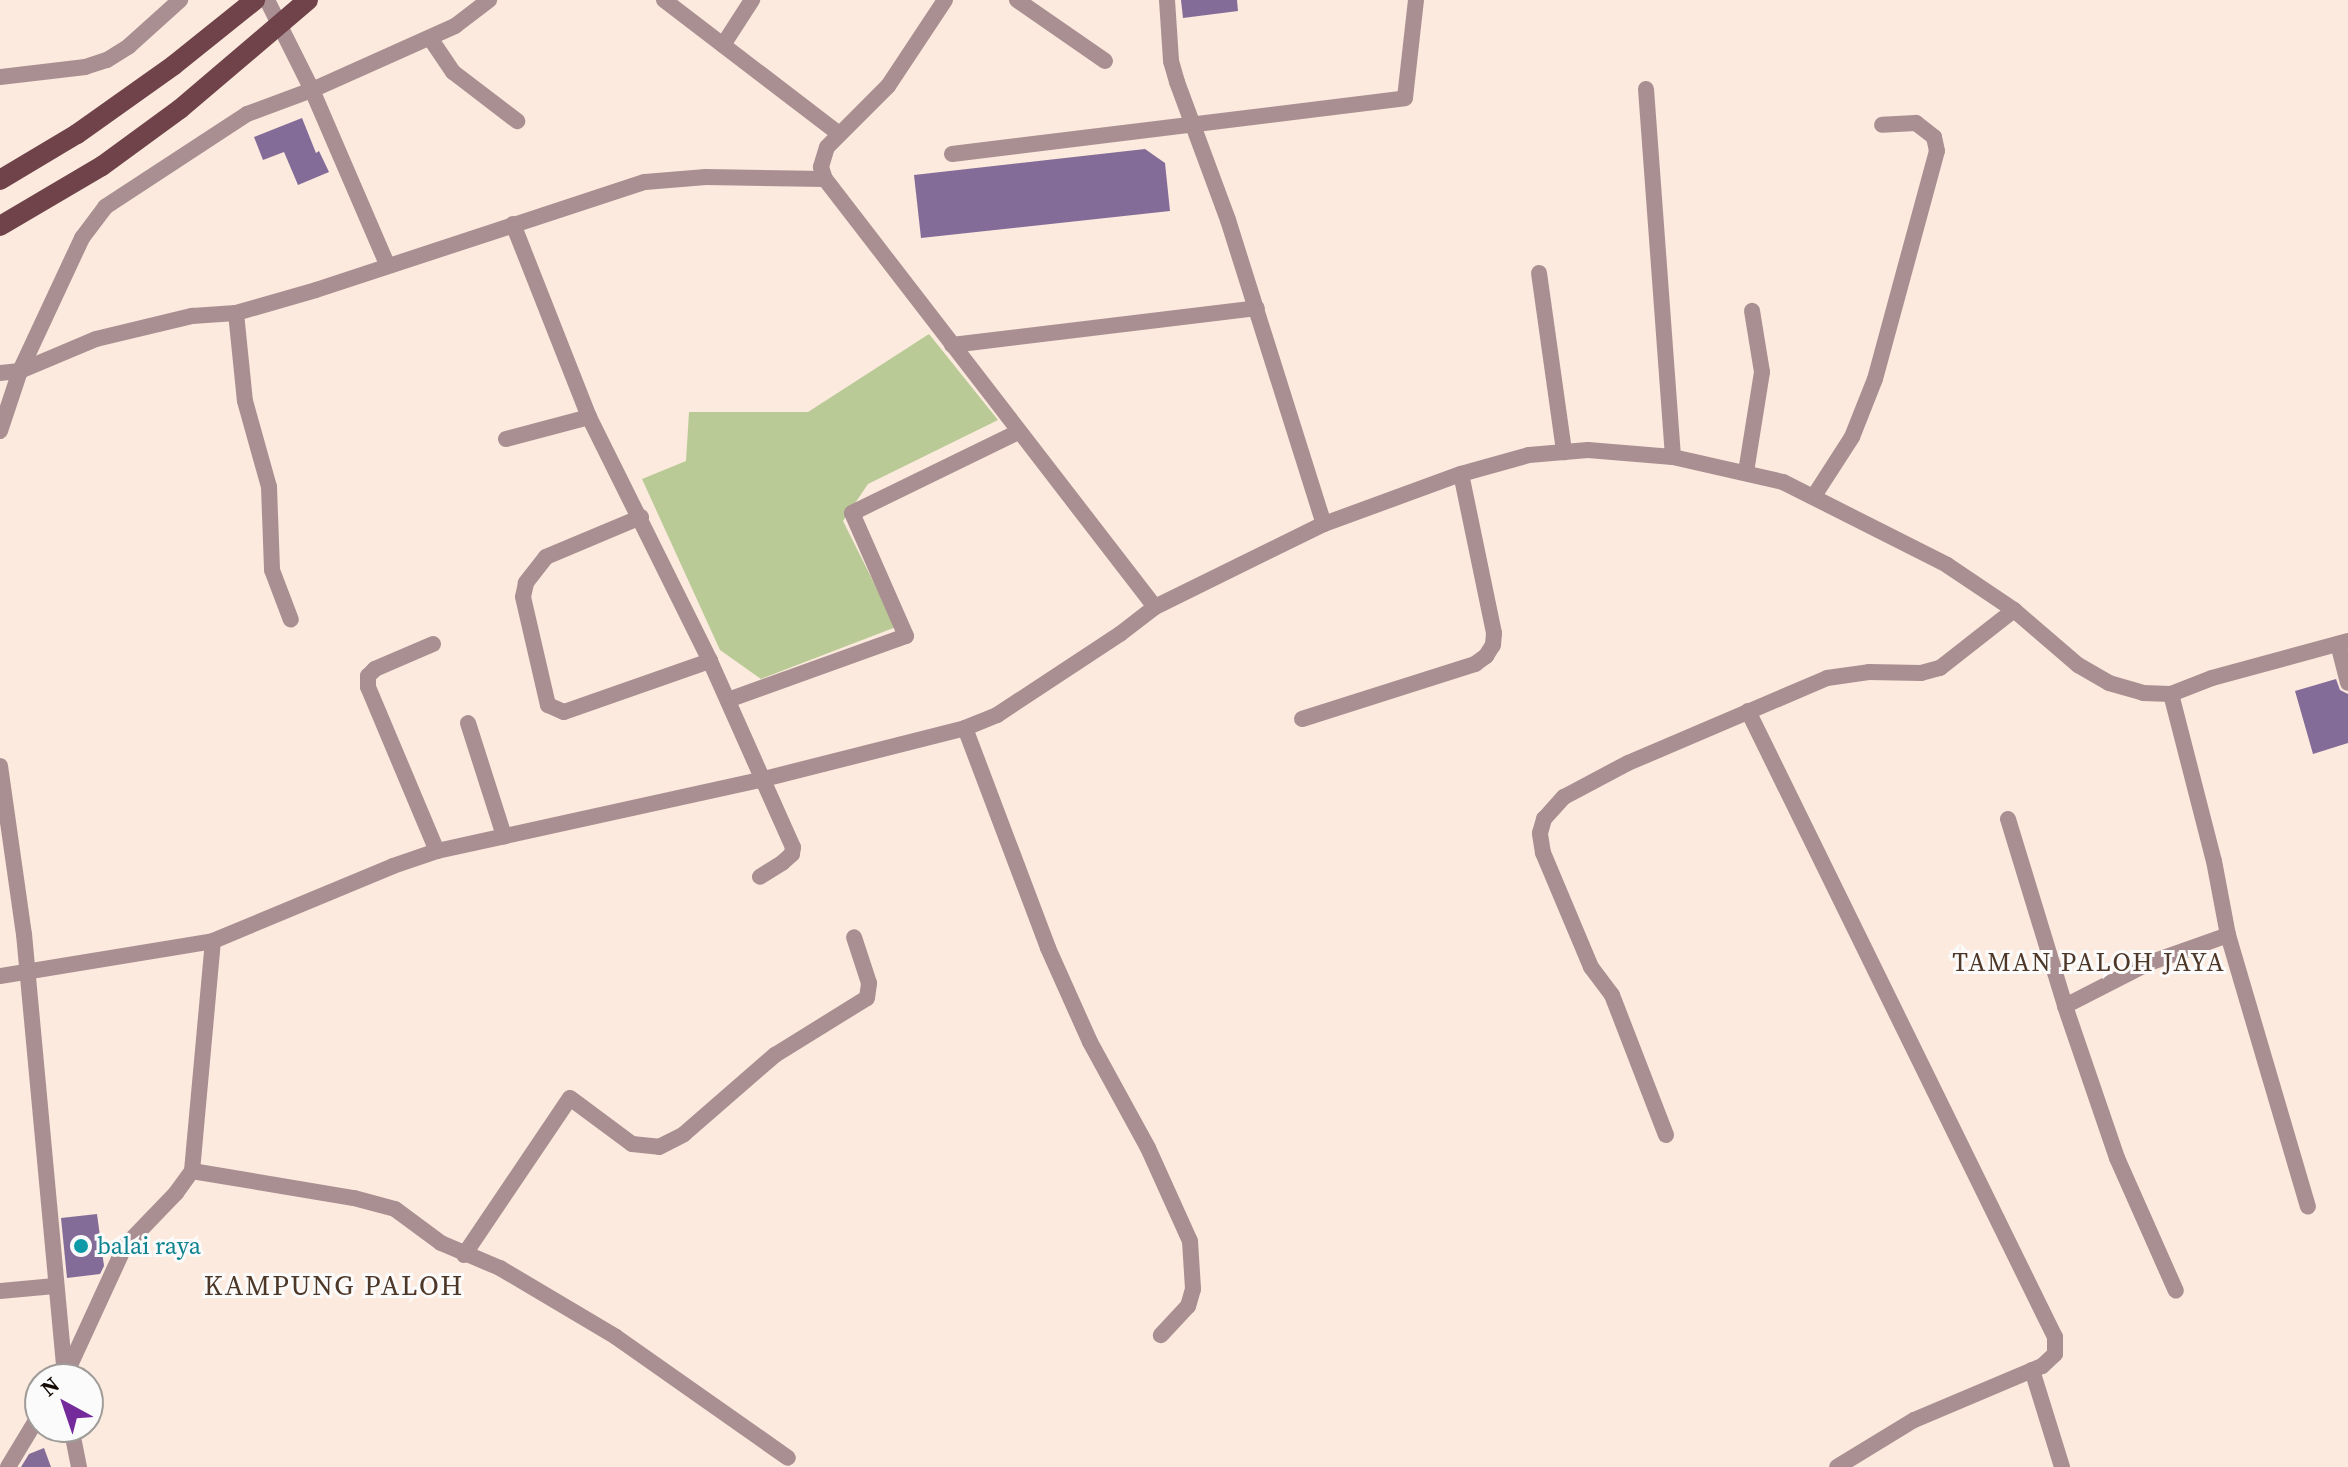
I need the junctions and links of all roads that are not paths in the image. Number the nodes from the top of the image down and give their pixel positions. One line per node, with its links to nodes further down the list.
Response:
1 (180, 0): 15 (street)
2 (255, 0): 24 (main road)
3 (267, 0): 17 (street)
4 (308, 0): 26 (main road, bridge)
5 (489, 0): 12 (street)
6 (664, 0): 13 (street)
7 (752, 0): 13 (street)
8 (945, 0): 21 (street)
9 (1017, 0): 14 (street)
10 (1167, 0): 19 (street)
11 (1416, 0): 19 (street)
12 (430, 38): 17 (street); 18 (street)
13 (723, 45): 21 (street)
14 (1105, 61)
15 (0, 77)
16 (1646, 89): 40 (street)
17 (312, 90): 27 (street); 33 (street)
18 (517, 121)
19 (1193, 123): 22 (street); 29 (street)
20 (1882, 125): 43 (street)
21 (838, 133): 23 (street)
22 (952, 154)
23 (825, 179): 25 (street); 32 (street)
24 (0, 180)
25 (513, 224): 27 (street); 35 (street)
26 (0, 226)
27 (387, 264): 31 (street)
28 (1539, 273): 39 (street)
29 (1257, 308): 32 (street); 45 (street)
30 (1752, 311): 41 (street)
31 (236, 313): 33 (street); 48 (street)
32 (952, 345): 37 (street)
33 (20, 371): 34 (street); 36 (street)
34 (0, 373)
35 (589, 417): 38 (street); 44 (street)
36 (0, 431)
37 (1018, 432): 46 (street); 54 (street)
38 (506, 439)
39 (1564, 452): 40 (street); 42 (street)
40 (1673, 457): 41 (street)
41 (1746, 472): 43 (street)
42 (1461, 474): 45 (street); 56 (street)
43 (1814, 496): 47 (street)
44 (641, 517): 51 (street); 51 (street)
45 (1324, 524): 46 (street)
46 (1155, 607): 58 (street)
47 (2014, 610): 53 (street); 55 (street)
48 (291, 620)
49 (2343, 643): 52 (street); 53 (street)
50 (433, 644): 63 (street)
51 (710, 661): 54 (street)
52 (2348, 683)
53 (2171, 694): 65 (street)
54 (728, 700): 60 (street)
55 (1748, 711): 71 (street); 81 (street)
56 (1302, 719)
57 (468, 723): 62 (street)
58 (965, 728): 60 (street); 78 (street)
59 (0, 766): 68 (street)
60 (764, 779): 62 (street); 64 (street)
61 (2008, 819): 70 (street)
62 (504, 836): 63 (street)
63 (437, 851): 67 (street)
64 (760, 877)
65 (2228, 935): 70 (street); 73 (street)
66 (854, 937): 74 (street)
67 (213, 941): 68 (street); 72 (street)
68 (26, 974): 69 (street); 75 (street)
69 (0, 976)
70 (2065, 1006): 77 (street)
71 (1666, 1135)
72 (192, 1171): 74 (street); 80 (street)
73 (2308, 1206)
74 (464, 1255): 84 (street)
75 (55, 1286): 76 (street); 79 (street)
76 (0, 1291)
77 (2176, 1291)
78 (1161, 1335)
79 (63, 1363)
80 (72, 1363)
81 (2032, 1370): 87 (street); 88 (street)
82 (24, 1440): 85 (street)
83 (74, 1443): 86 (street)
84 (788, 1458)
85 (8, 1467)
86 (79, 1467)
87 (1837, 1467)
88 (2062, 1467)

